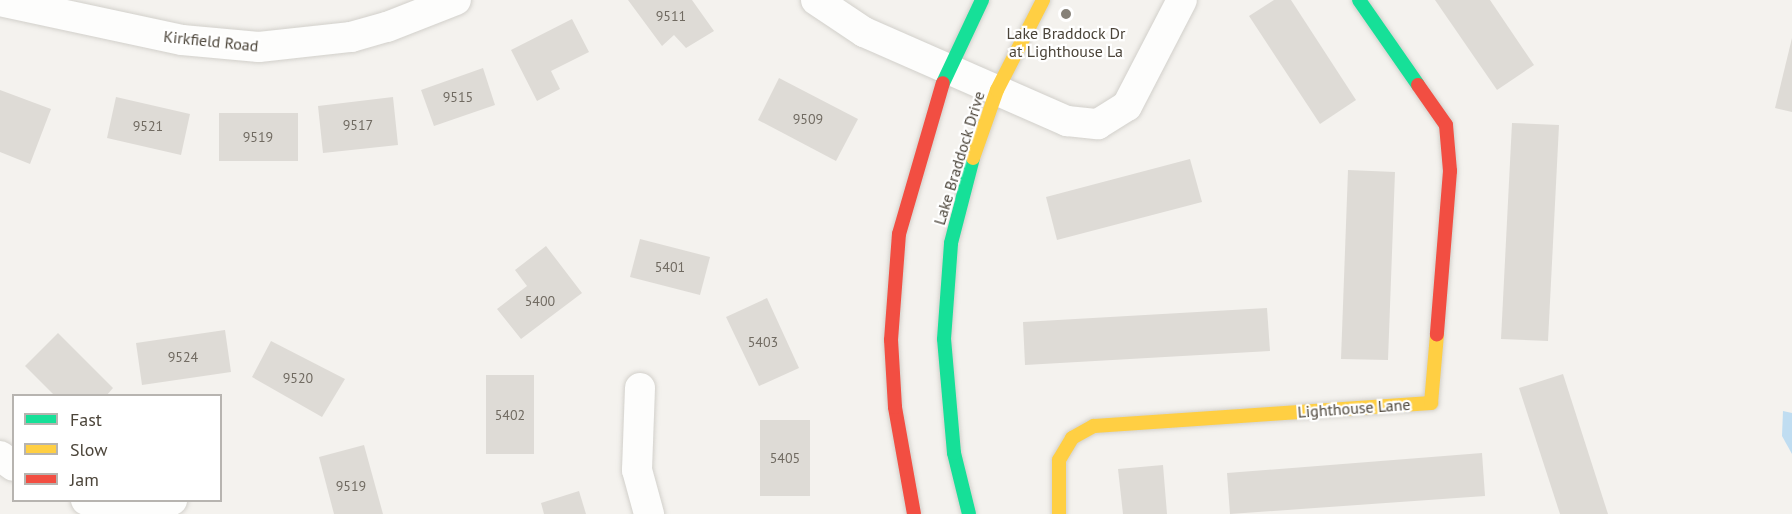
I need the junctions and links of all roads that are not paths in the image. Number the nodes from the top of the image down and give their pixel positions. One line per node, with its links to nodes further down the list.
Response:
1 (456, 0): 7 (street, Kirkfield Road)
2 (816, 0): 8 (street)
3 (982, 0): 8 (street)
4 (1043, 0): 9 (street, Lake Braddock Drive)
5 (1182, 0): 9 (street)
6 (1359, 0): 16 (street, Lighthouse Lane)
7 (0, 1)
8 (948, 68): 9 (street); 14 (street)
9 (997, 90): 15 (street, Lake Braddock Drive)
10 (640, 388): 13 (street)
11 (90, 502): 12 (street)
12 (170, 502)
13 (650, 514)
14 (914, 514)
15 (969, 514)
16 (1059, 514)

